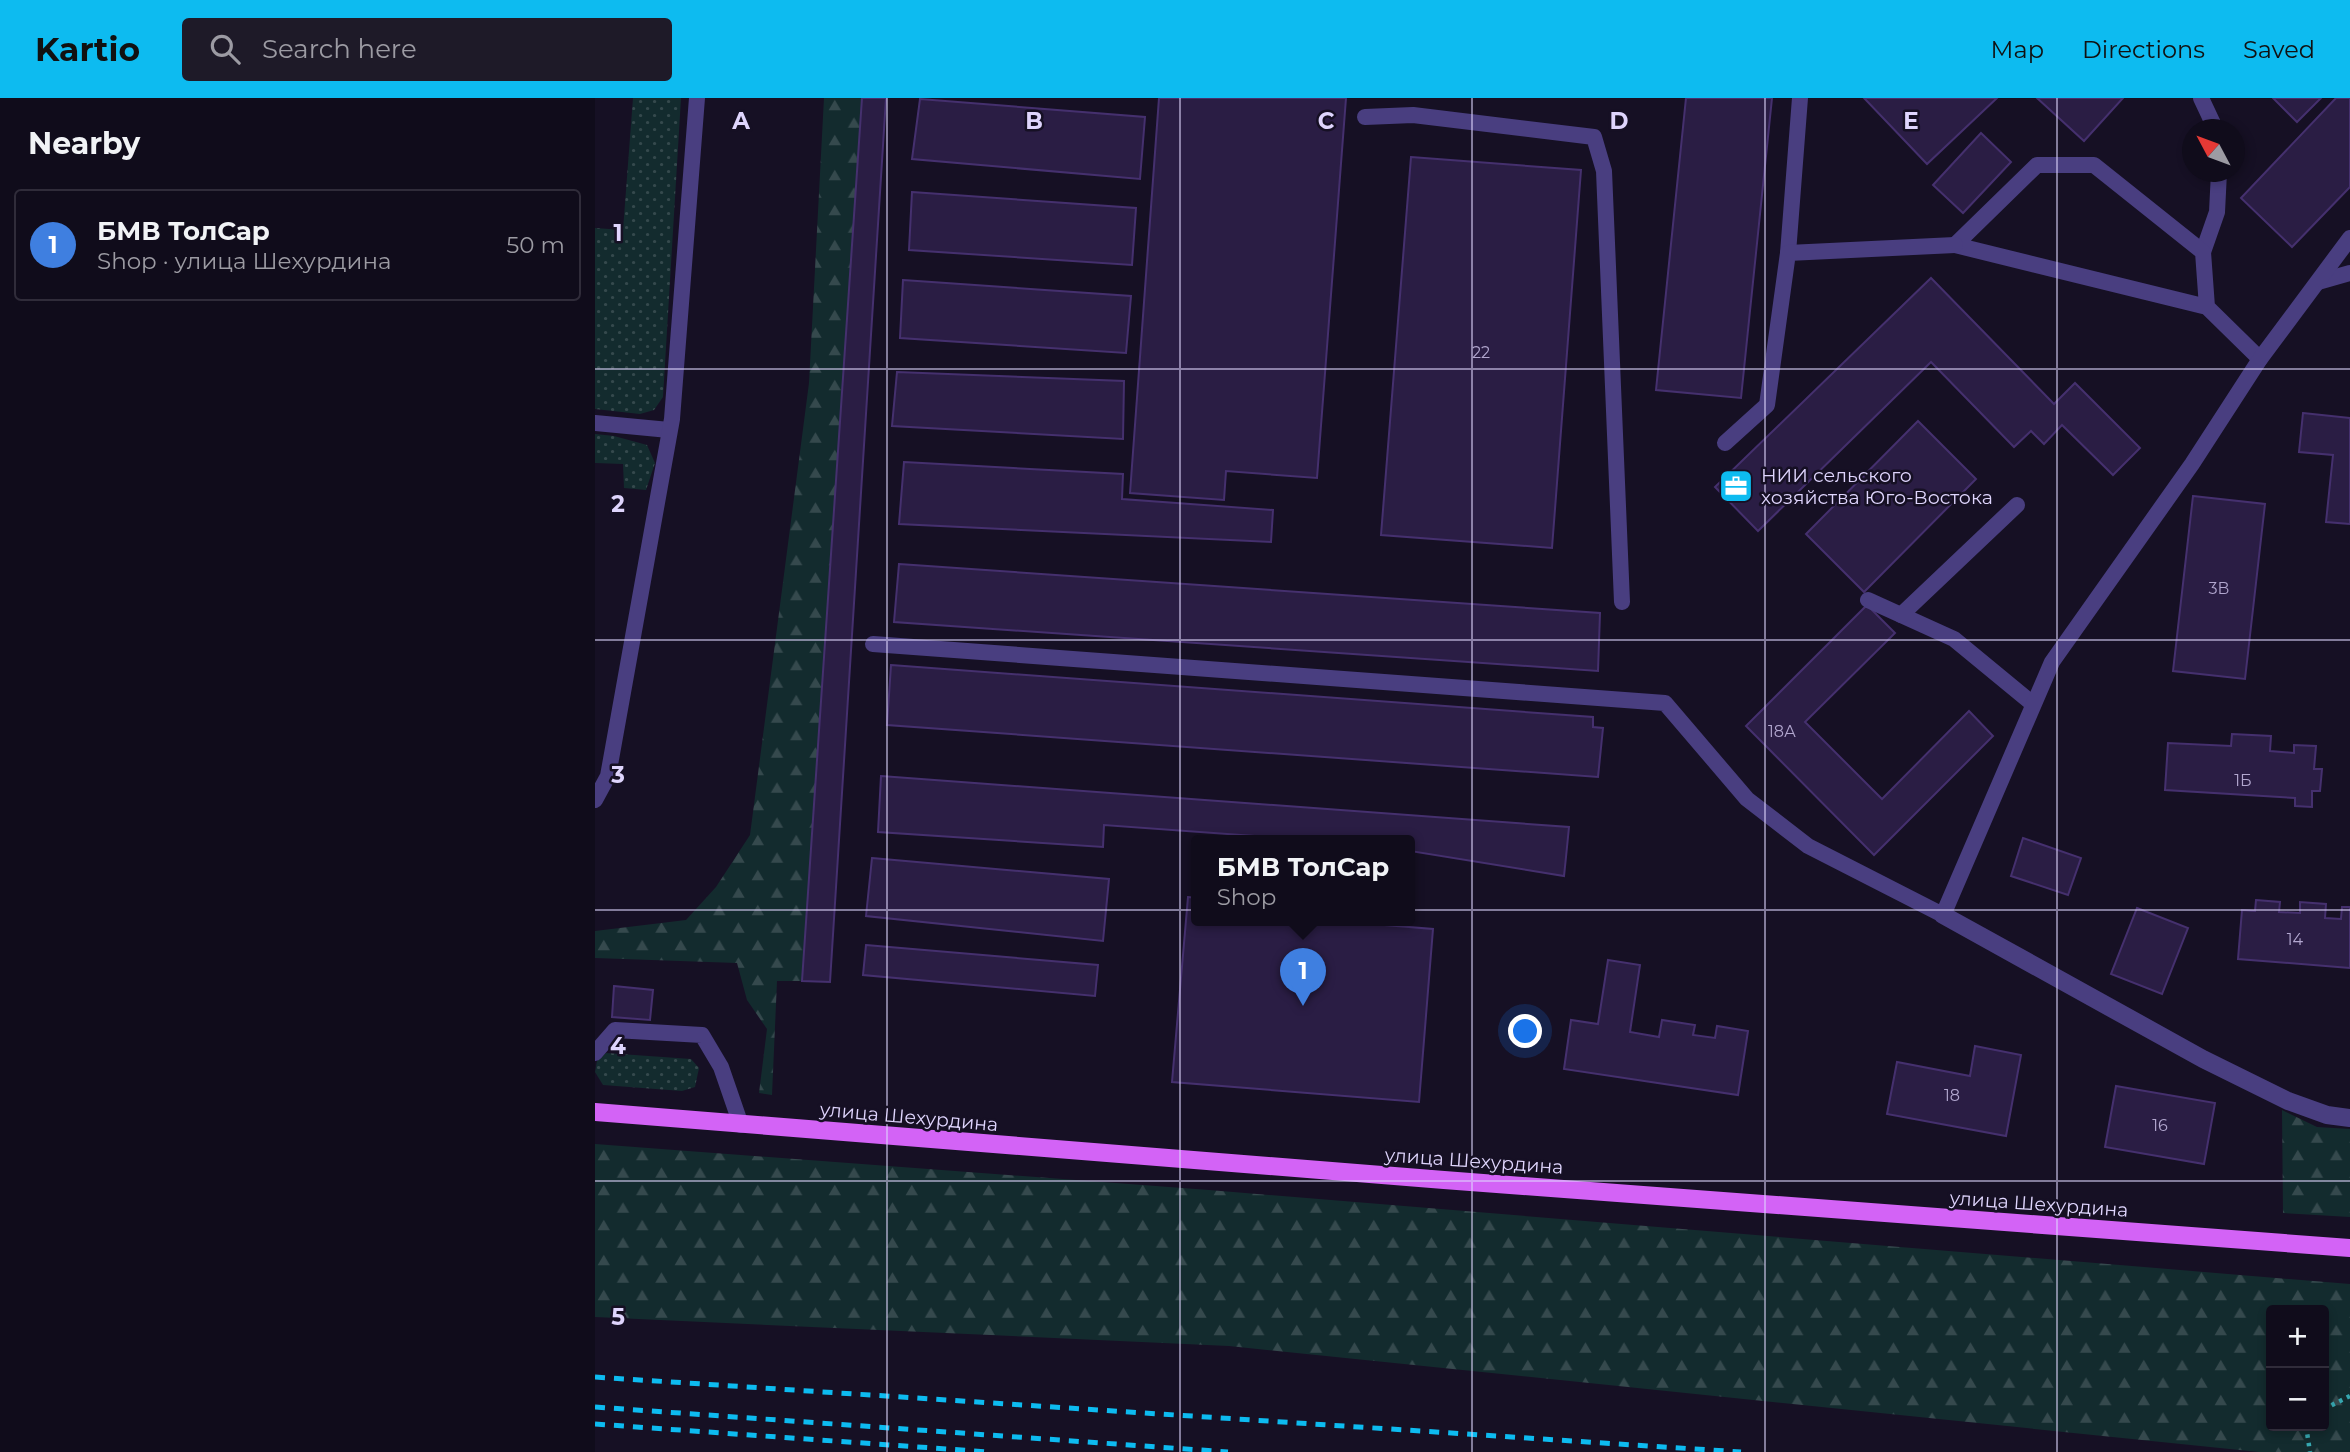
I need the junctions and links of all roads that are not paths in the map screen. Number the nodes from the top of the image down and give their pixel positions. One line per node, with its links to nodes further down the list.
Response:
1 (697, 98): 16 (lane)
2 (1800, 98): 10 (lane)
3 (2201, 98): 5 (lane)
4 (1365, 117): 20 (lane)
5 (2211, 119)
6 (2218, 182): 9 (lane)
7 (2350, 238): 12 (lane)
8 (1955, 244): 9 (lane); 10 (lane); 13 (lane)
9 (2203, 252): 13 (lane)
10 (1788, 253): 17 (lane)
11 (2350, 272): 12 (lane)
12 (2318, 282): 14 (lane)
13 (2207, 307): 14 (lane)
14 (2260, 359): 23 (lane)
15 (595, 423): 16 (lane)
16 (669, 430): 24 (lane)
17 (1725, 443)
18 (2017, 505): 21 (lane)
19 (1868, 600): 21 (lane)
20 (1622, 602)
21 (1901, 615): 23 (lane)
22 (873, 644): 25 (lane)
23 (2033, 704): 25 (lane)
24 (595, 800)
25 (1943, 915): 28 (street)
26 (595, 1053): 29 (lane)
27 (595, 1112): 29 (main road, улица Шехурдина)
28 (2350, 1118)
29 (741, 1125): 30 (main road, улица Шехурдина)
30 (2350, 1248)

